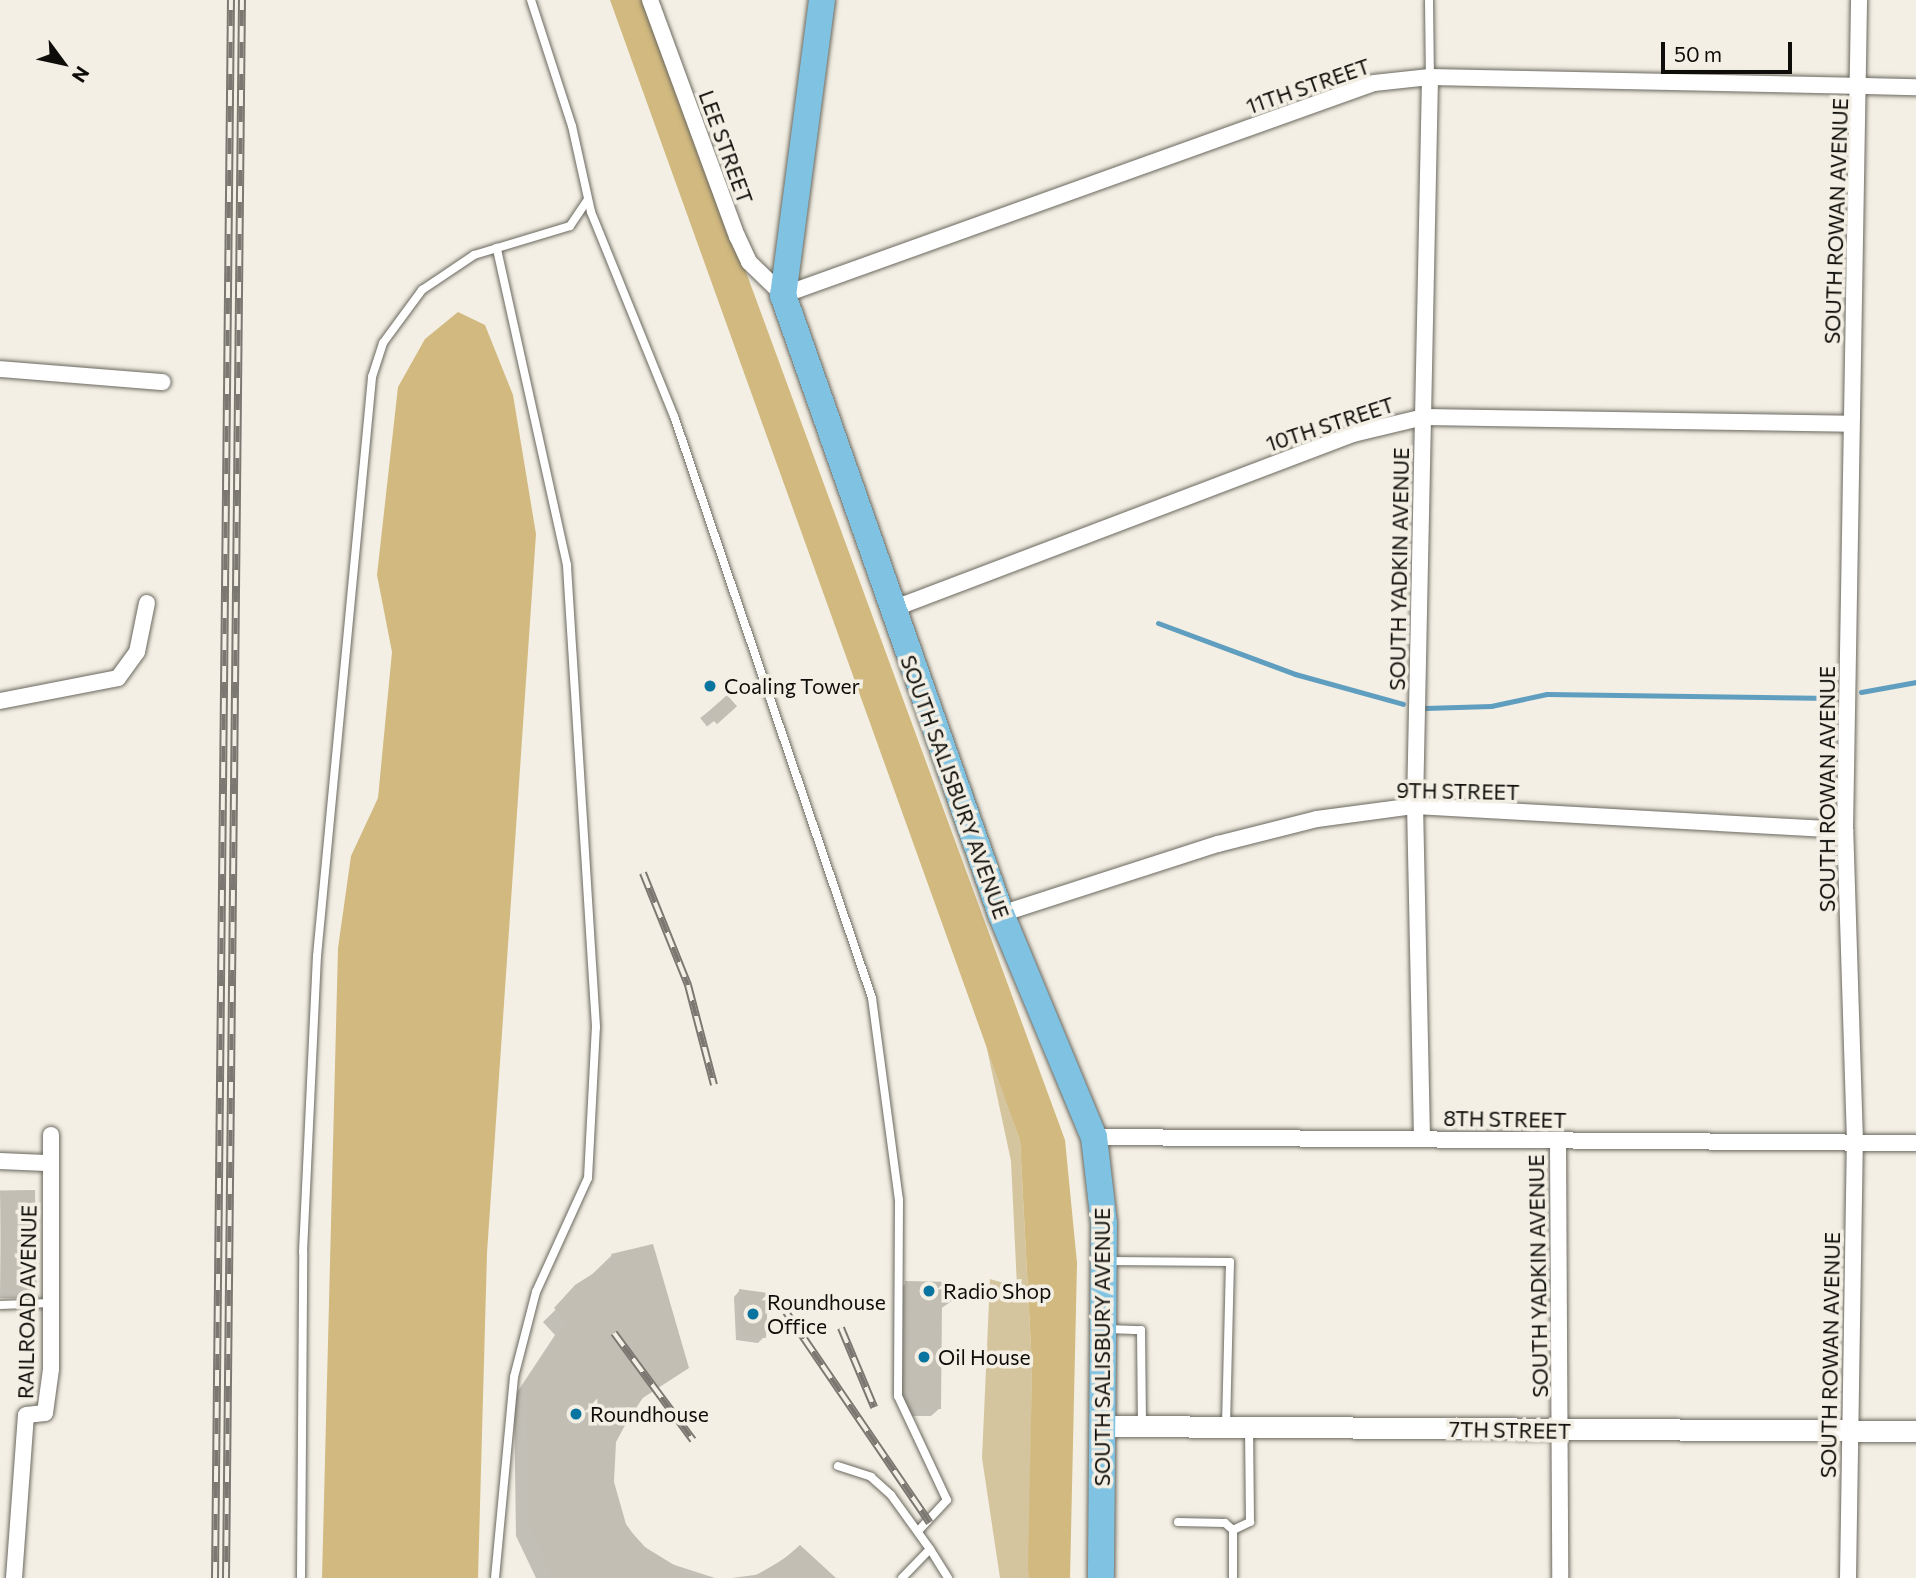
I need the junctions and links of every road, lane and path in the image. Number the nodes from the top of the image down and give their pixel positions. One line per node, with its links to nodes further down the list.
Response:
1 (531, 0): 9 (lane)
2 (650, 0): 11 (street, LEE STREET)
3 (822, 0): 11 (main road, SOUTH SALISBURY AVENUE)
4 (1429, 0): 6 (lane, SOUTH YADKIN AVENUE)
5 (1859, 0): 7 (street, SOUTH ROWAN AVENUE)
6 (1430, 77): 7 (street, 11TH STREET); 11 (street, 11TH STREET); 14 (street, SOUTH YADKIN AVENUE)
7 (1862, 87): 8 (street, 11TH STREET); 15 (street, SOUTH ROWAN AVENUE)
8 (1916, 87)
9 (588, 199): 10 (lane); 43 (lane)
10 (497, 248): 47 (lane); 48 (lane)
11 (783, 295): 17 (main road, SOUTH SALISBURY AVENUE)
12 (0, 369): 13 (street)
13 (162, 382)
14 (1423, 417): 15 (street, 10TH STREET); 17 (street, 10TH STREET); 19 (street, SOUTH YADKIN AVENUE)
15 (1851, 424): 20 (street, SOUTH ROWAN AVENUE)
16 (147, 603): 18 (street)
17 (890, 610): 21 (main road, SOUTH SALISBURY AVENUE)
18 (0, 701)
19 (1415, 806): 20 (street, 9TH STREET); 21 (street, 9TH STREET); 24 (street, SOUTH YADKIN AVENUE)
20 (1845, 830): 26 (street, SOUTH ROWAN AVENUE)
21 (1001, 914): 23 (main road, SOUTH SALISBURY AVENUE)
22 (51, 1135): 29 (street, RAILROAD AVENUE)
23 (1094, 1137): 24 (street, 8TH STREET); 30 (main road, SOUTH SALISBURY AVENUE)
24 (1422, 1138): 25 (street, 8TH STREET)
25 (1558, 1142): 26 (street, 8TH STREET); 38 (street, SOUTH YADKIN AVENUE)
26 (1855, 1142): 27 (street, 8TH STREET); 39 (street, SOUTH ROWAN AVENUE)
27 (1916, 1143)
28 (0, 1161): 29 (street)
29 (46, 1163): 31 (street, RAILROAD AVENUE)
30 (1104, 1261): 33 (main road, SOUTH SALISBURY AVENUE); 36 (lane)
31 (50, 1303): 32 (lane); 46 (street, RAILROAD AVENUE)
32 (0, 1305)
33 (1105, 1329): 34 (main road, SOUTH SALISBURY AVENUE); 35 (lane)
34 (1105, 1426): 35 (street, 7TH STREET); 51 (main road, SOUTH SALISBURY AVENUE)
35 (1142, 1426): 36 (street, 7TH STREET)
36 (1226, 1427): 37 (street, 7TH STREET)
37 (1249, 1427): 38 (street, 7TH STREET); 44 (lane)
38 (1561, 1430): 39 (street, 7TH STREET); 53 (street, SOUTH YADKIN AVENUE)
39 (1850, 1430): 40 (street, 7TH STREET); 54 (street, SOUTH ROWAN AVENUE)
40 (1916, 1431)
41 (838, 1466): 43 (lane)
42 (1178, 1522): 44 (lane)
43 (919, 1530): 45 (lane)
44 (1233, 1530): 52 (lane)
45 (930, 1549): 49 (lane); 50 (lane)
46 (14, 1578)
47 (301, 1578)
48 (495, 1578)
49 (902, 1578)
50 (948, 1578)
51 (1101, 1578)
52 (1233, 1578)
53 (1560, 1578)
54 (1848, 1578)

